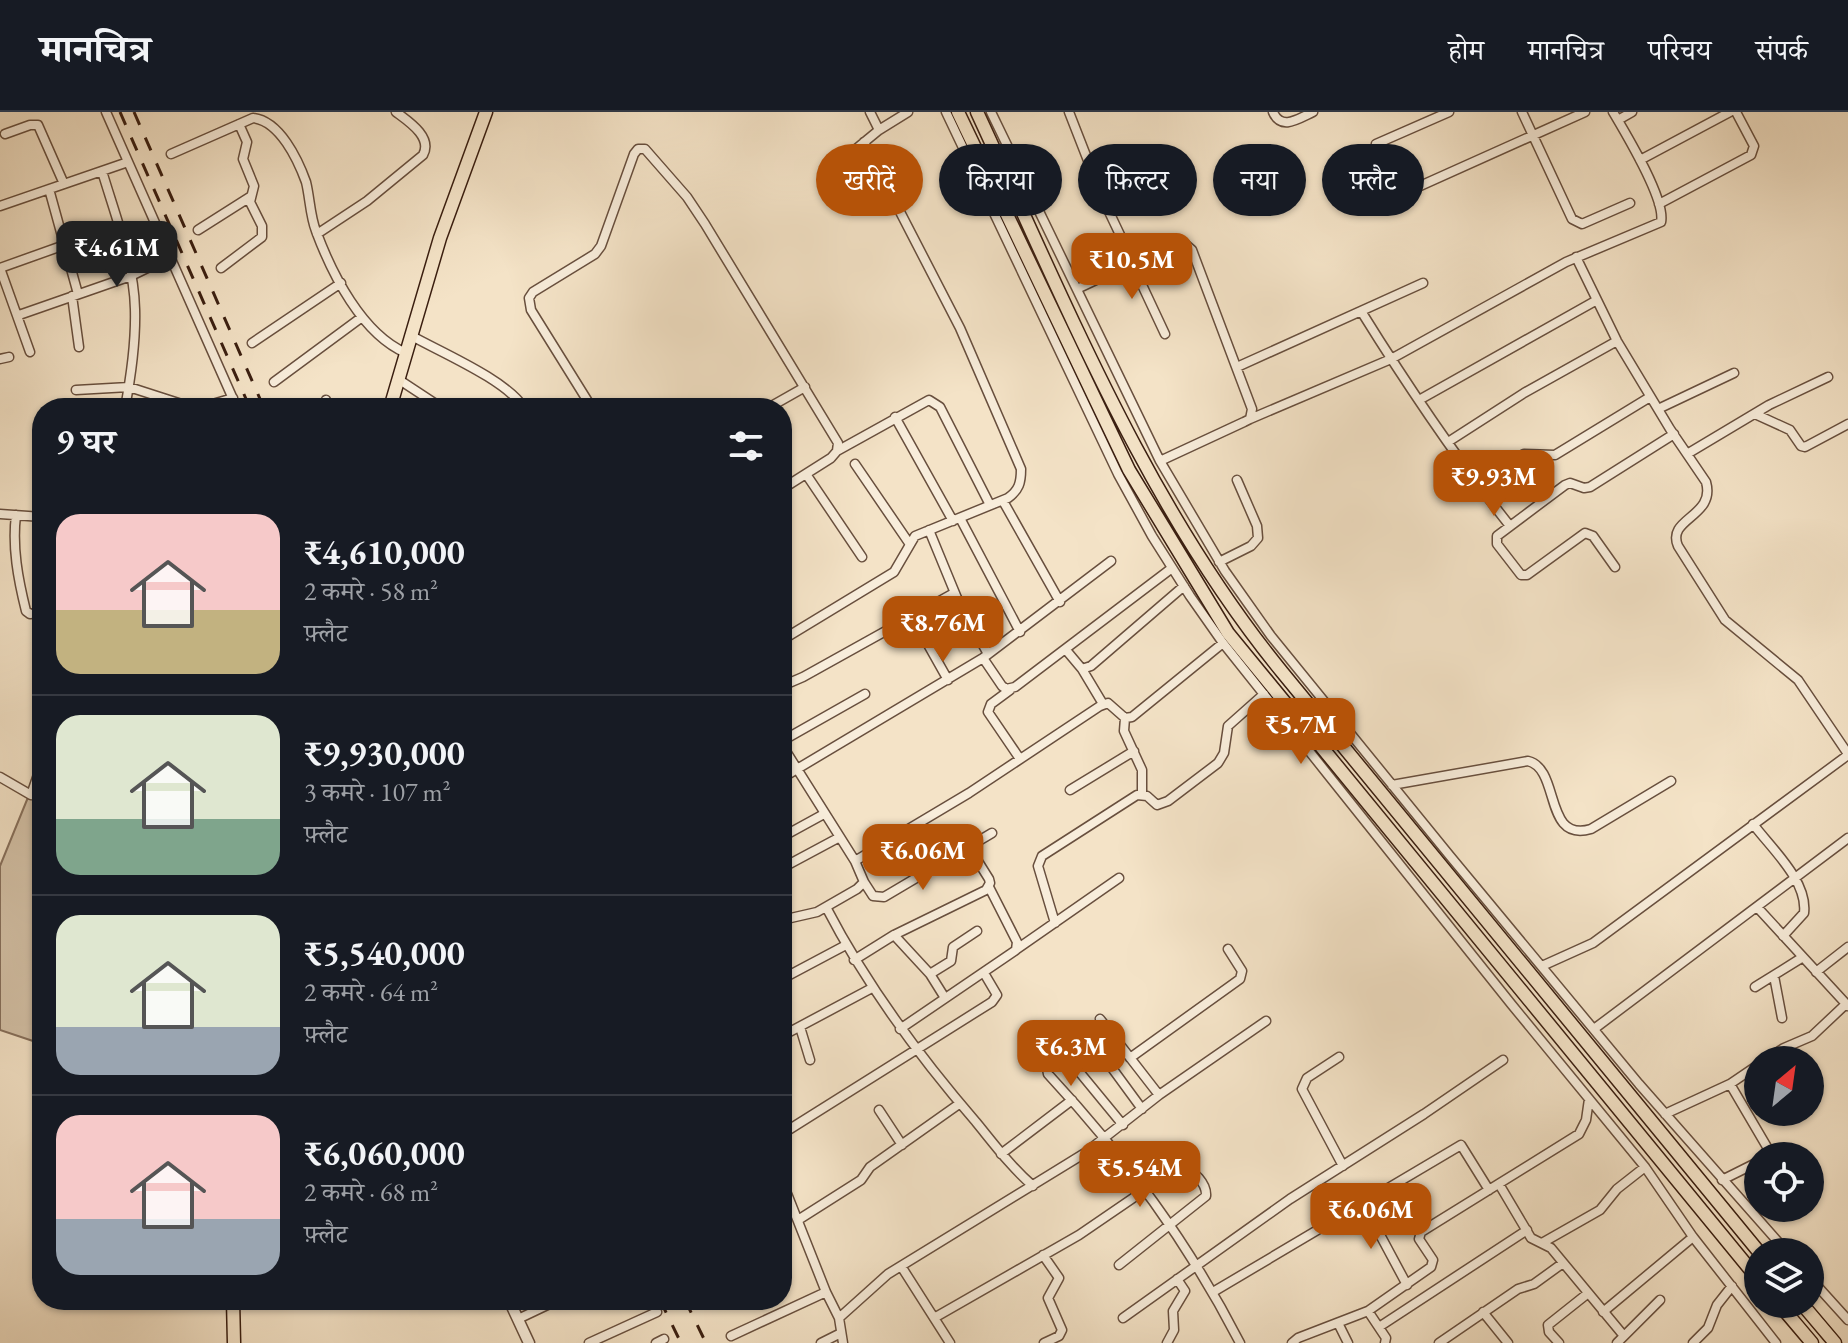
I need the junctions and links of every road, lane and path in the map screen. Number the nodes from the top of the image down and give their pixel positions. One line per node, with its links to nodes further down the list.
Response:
1 (106, 112): 29 (street)
2 (396, 112): 40 (street)
3 (486, 112): 57 (main road)
4 (870, 112): 21 (street)
5 (908, 112): 21 (street)
6 (946, 112): 110 (street)
7 (958, 112): 227 (main road)
8 (977, 112): 223 (main road)
9 (991, 112): 50 (street)
10 (1069, 112): 44 (street)
11 (1273, 112): 12 (street)
12 (1313, 112)
13 (1449, 112): 26 (street)
14 (1522, 112): 23 (street)
15 (1585, 112): 23 (street)
16 (1632, 112): 19 (street)
17 (1730, 112): 28 (street)
18 (1736, 112): 36 (street)
19 (1616, 116): 28 (street)
20 (239, 124): 27 (street); 34 (street); 40 (street)
21 (879, 130): 24 (street)
22 (5, 134): 31 (street)
23 (1533, 137): 32 (street); 35 (street)
24 (864, 142): 25 (street); 97 (street)
25 (862, 144)
26 (1376, 144)
27 (171, 154)
28 (1640, 160): 36 (street)
29 (128, 162): 30 (street); 42 (street)
30 (102, 171): 31 (street); 38 (street)
31 (64, 184): 33 (street)
32 (1424, 185)
33 (49, 189): 37 (street); 41 (street)
34 (250, 197): 39 (street); 46 (street)
35 (1630, 203)
36 (1659, 204): 43 (street)
37 (0, 206)
38 (118, 226): 41 (street); 47 (street)
39 (198, 230)
40 (317, 234): 48 (street)
41 (65, 245): 45 (street); 51 (street)
42 (170, 257): 47 (street); 75 (street)
43 (1576, 257): 52 (street); 63 (street)
44 (1130, 259): 50 (street); 56 (street); 64 (street)
45 (0, 268): 54 (street)
46 (221, 268)
47 (131, 276): 51 (street); 69 (street)
48 (341, 283): 55 (street); 59 (street)
49 (1423, 283): 53 (street)
50 (1077, 289): 91 (street)
51 (75, 295): 54 (street); 60 (street)
52 (1597, 300): 58 (street); 81 (street)
53 (1361, 311): 63 (street); 64 (street)
54 (19, 315): 61 (street)
55 (362, 317): 62 (street); 68 (street)
56 (1165, 334)
57 (410, 335): 62 (main road); 78 (street)
58 (1617, 341): 72 (street); 88 (street)
59 (252, 343)
60 (79, 347)
61 (30, 352)
62 (406, 353): 67 (main road)
63 (1391, 359): 81 (street); 85 (street)
64 (1237, 367): 85 (street)
65 (1734, 373): 82 (street)
66 (1828, 377): 83 (street)
67 (398, 379): 76 (main road); 77 (street)
68 (274, 382)
69 (129, 387): 71 (street); 73 (street); 74 (street)
70 (805, 387): 79 (street); 80 (street); 89 (street)
71 (76, 390)
72 (1650, 397): 82 (street); 96 (street)
73 (127, 398)
74 (164, 398)
75 (233, 398)
76 (393, 398)
77 (427, 398)
78 (516, 398)
79 (586, 398)
80 (786, 398)
81 (1419, 400): 88 (street)
82 (1658, 409): 87 (street)
83 (1755, 414): 86 (street); 90 (street)
84 (895, 417): 89 (street); 98 (street); 102 (street)
85 (1250, 419): 91 (street)
86 (1848, 424)
87 (1674, 434): 90 (street); 103 (street)
88 (1448, 442): 96 (street)
89 (837, 451): 93 (street)
90 (1687, 454): 131 (street)
91 (1160, 461): 108 (street)
92 (855, 464): 105 (street)
93 (806, 474): 95 (street); 106 (street)
94 (1237, 480): 108 (street)
95 (792, 483)
96 (1476, 484): 103 (street)
97 (1003, 501): 98 (street); 113 (street)
98 (990, 505): 102 (street)
99 (0, 514): 100 (street)
100 (16, 515): 101 (street); 114 (street)
101 (32, 516)
102 (956, 519): 104 (street); 116 (street)
103 (1510, 526): 109 (street)
104 (929, 530): 105 (street); 112 (street)
105 (909, 543): 117 (street)
106 (862, 557)
107 (1111, 561): 113 (street)
108 (1219, 562): 138 (street)
109 (1615, 567)
110 (1172, 568): 111 (street); 119 (street)
111 (1184, 586): 118 (street); 121 (street)
112 (954, 593): 115 (street); 120 (street)
113 (1060, 602): 116 (street)
114 (32, 614)
115 (912, 616): 122 (street); 123 (street)
116 (1020, 632): 120 (street)
117 (792, 634)
118 (1223, 643): 126 (street); 128 (street)
119 (1066, 650): 121 (street); 124 (street)
120 (986, 656): 122 (street); 124 (street)
121 (1082, 669): 127 (street)
122 (948, 680): 134 (street)
123 (792, 682)
124 (1011, 689): 132 (street)
125 (865, 694): 129 (street)
126 (1264, 694): 141 (street); 197 (street)
127 (1103, 704): 128 (street); 132 (street)
128 (1125, 718): 130 (street)
129 (792, 737)
130 (1134, 751): 139 (street); 141 (street)
131 (1848, 755): 143 (street)
132 (1020, 759): 149 (street)
133 (792, 762): 134 (street)
134 (796, 769): 135 (street); 142 (street)
135 (792, 772)
136 (0, 777): 140 (street)
137 (1671, 781): 138 (street)
138 (1392, 785): 168 (street)
139 (1070, 790)
140 (32, 792)
141 (1142, 794): 158 (street)
142 (824, 814): 144 (street); 146 (street)
143 (1753, 824): 152 (street); 168 (street)
144 (792, 832)
145 (992, 833): 148 (street)
146 (838, 838): 149 (street); 150 (street)
147 (1848, 838): 152 (street)
148 (969, 847): 153 (street); 154 (street)
149 (855, 861): 153 (street)
150 (792, 863)
151 (1119, 878): 158 (street)
152 (1795, 879): 156 (street); 161 (street)
153 (864, 882): 155 (street)
154 (989, 887): 160 (street); 165 (street)
155 (826, 907): 157 (street); 162 (street)
156 (1757, 907): 161 (street); 184 (street)
157 (792, 918)
158 (1055, 923): 165 (street)
159 (977, 931): 172 (street)
160 (894, 935): 167 (street); 172 (street)
161 (1783, 936): 166 (street)
162 (846, 945): 167 (street); 171 (street)
163 (1848, 947): 169 (street)
164 (1228, 949): 191 (street)
165 (1016, 950): 170 (street)
166 (1803, 957): 169 (street); 173 (street)
167 (854, 960): 175 (street)
168 (1542, 966): 184 (street)
169 (1816, 972): 177 (street)
170 (984, 973): 176 (street); 188 (street)
171 (792, 974)
172 (930, 974): 176 (street)
173 (1774, 976): 174 (street); 178 (street)
174 (1755, 987)
175 (872, 988): 181 (street); 182 (street)
176 (945, 998): 182 (street)
177 (1847, 1005): 187 (street)
178 (1782, 1018)
179 (1100, 1019): 191 (street)
180 (1266, 1021): 196 (street)
181 (800, 1027): 185 (street); 192 (street)
182 (900, 1029): 188 (street)
183 (1044, 1029): 189 (street)
184 (1594, 1029): 202 (street)
185 (792, 1031)
186 (1090, 1038): 200 (street)
187 (1792, 1046)
188 (917, 1050): 199 (street); 204 (street)
189 (1061, 1050): 198 (street); 203 (street)
190 (1339, 1057): 209 (street)
191 (1130, 1058): 196 (street)
192 (810, 1060)
193 (1503, 1060): 209 (street)
194 (1744, 1074): 195 (street)
195 (1730, 1084): 202 (street); 206 (street)
196 (1159, 1095): 200 (street)
197 (1589, 1099): 210 (street); 213 (street)
198 (1072, 1100): 205 (street); 208 (street)
199 (959, 1104): 207 (street); 208 (street)
200 (1142, 1109): 203 (street)
201 (879, 1110): 207 (street)
202 (1665, 1114): 212 (street)
203 (1123, 1125): 205 (street)
204 (792, 1128)
205 (1106, 1137): 214 (street); 215 (street)
206 (1764, 1142)
207 (902, 1145): 219 (street)
208 (1001, 1154): 214 (street)
209 (1343, 1166): 229 (street)
210 (1645, 1167): 222 (street); 225 (street)
211 (1744, 1169): 212 (street)
212 (1722, 1180): 224 (street)
213 (1499, 1184): 216 (street); 221 (street)
214 (1033, 1186): 231 (street)
215 (1146, 1190): 220 (street); 220 (street); 226 (street)
216 (1489, 1190): 217 (street); 233 (street)
217 (1363, 1203): 233 (street); 236 (street)
218 (792, 1205): 219 (street)
219 (798, 1220): 235 (street)
220 (1170, 1224): 229 (street); 230 (street)
221 (1527, 1230): 225 (street); 257 (street)
222 (1693, 1237): 234 (street); 248 (street)
223 (1747, 1238)
224 (1774, 1238)
225 (1542, 1243): 228 (street)
226 (1043, 1255): 250 (street); 259 (street)
227 (1744, 1262)
228 (1563, 1263): 238 (street); 247 (street)
229 (1198, 1264): 232 (street); 236 (street)
230 (1119, 1265)
231 (901, 1266): 249 (street); 250 (street)
232 (1177, 1279): 251 (street); 269 (street)
233 (1407, 1285): 245 (street)
234 (1732, 1286): 277 (street); 278 (street)
235 (826, 1292): 240 (street); 249 (street)
236 (1213, 1292): 270 (street)
237 (1824, 1293): 255 (street)
238 (1587, 1294): 248 (street); 276 (street)
239 (1660, 1300): 261 (street)
240 (792, 1308)
241 (233, 1310): 262 (main road)
242 (514, 1310): 254 (street)
243 (537, 1310): 254 (street)
244 (787, 1310): 258 (street)
245 (1368, 1311): 256 (street); 257 (street)
246 (657, 1312): 264 (street)
247 (1483, 1312): 274 (street); 275 (street)
248 (1603, 1312): 261 (street)
249 (839, 1318): 260 (street)
250 (934, 1318): 266 (street)
251 (1123, 1318)
252 (1791, 1318): 279 (main road)
253 (1814, 1318): 280 (main road)
254 (518, 1319): 263 (street)
255 (1848, 1320)
256 (1338, 1323): 271 (street); 272 (street)
257 (1379, 1327): 273 (street)
258 (731, 1336)
259 (1059, 1336): 267 (street); 268 (street)
260 (841, 1339): 265 (street)
261 (1620, 1340)
262 (234, 1343)
263 (529, 1343)
264 (589, 1343)
265 (821, 1343)
266 (950, 1343)
267 (1044, 1343)
268 (1068, 1343)
269 (1167, 1343)
270 (1240, 1343)
271 (1292, 1343)
272 (1348, 1343)
273 (1385, 1343)
274 (1439, 1343)
275 (1508, 1343)
276 (1559, 1343)
277 (1693, 1343)
278 (1776, 1343)
279 (1812, 1343)
280 (1835, 1343)

